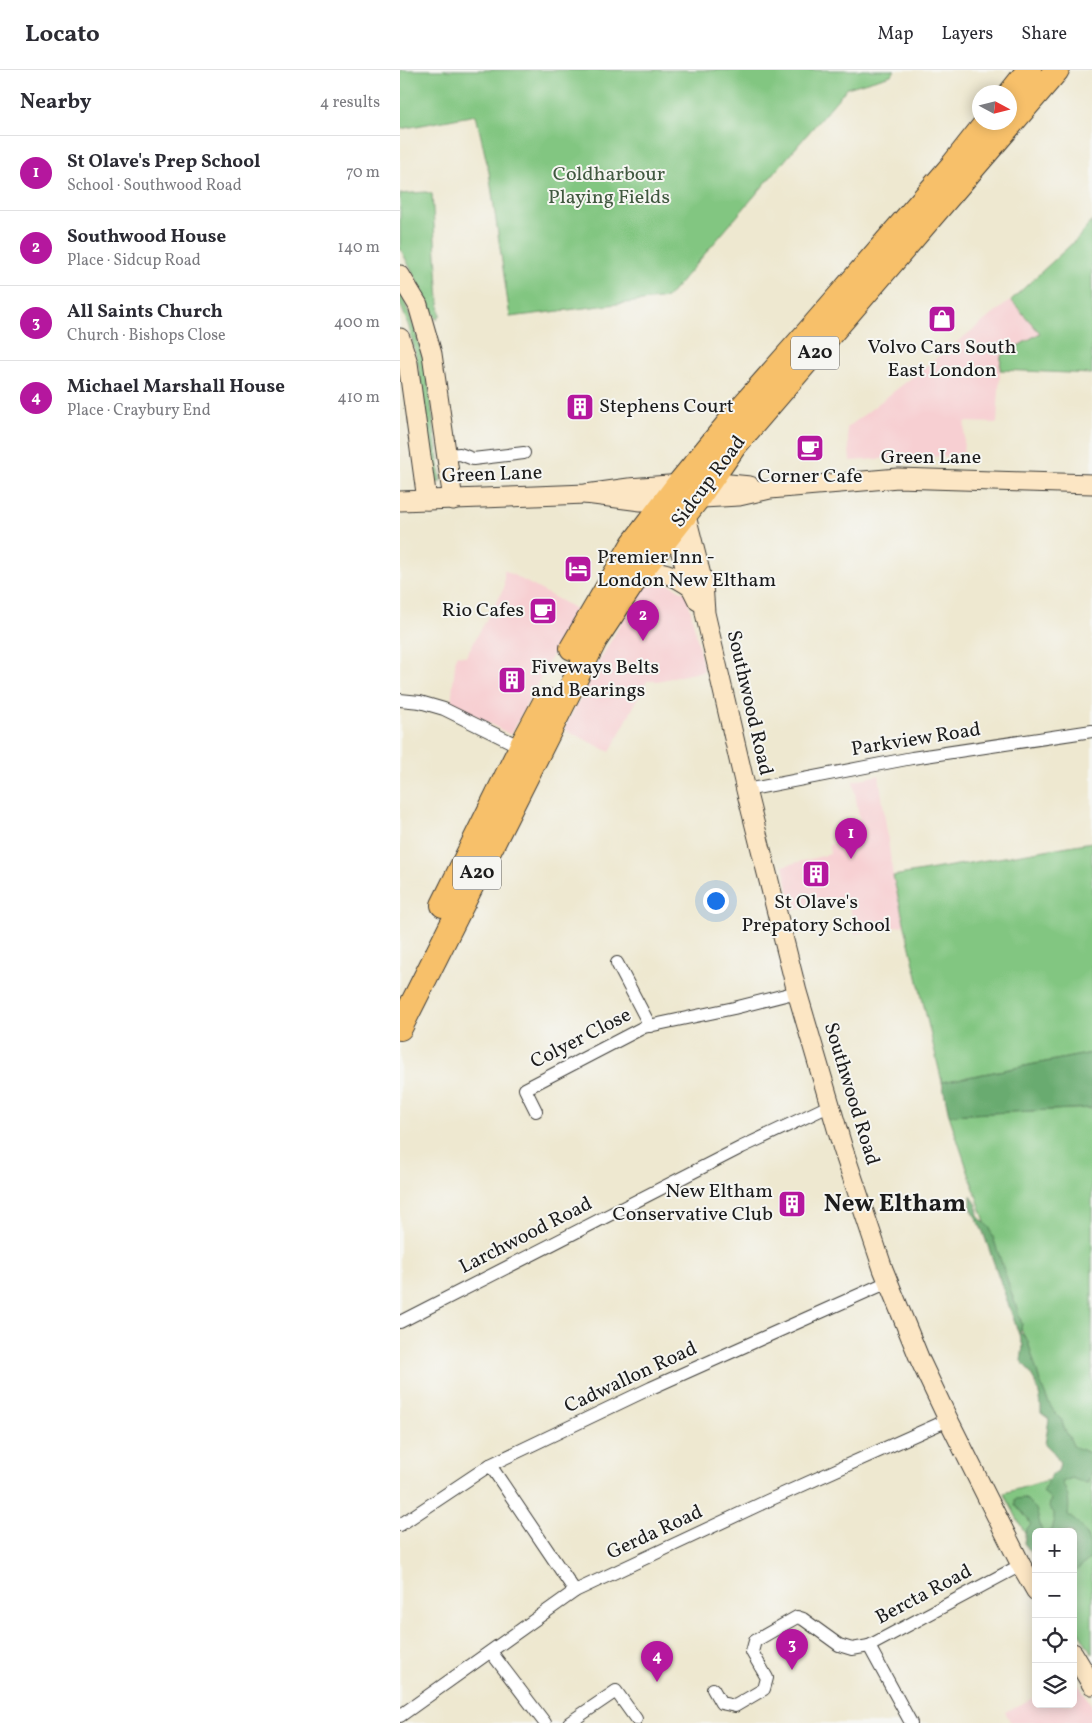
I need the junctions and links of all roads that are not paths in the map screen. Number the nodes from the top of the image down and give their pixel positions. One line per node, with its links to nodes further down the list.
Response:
1 (1029, 70): 3 (highway)
2 (1057, 70): 13 (highway, Sidcup Road / A20)
3 (1017, 85)
4 (980, 130): 13 (highway, Sidcup Road / A20)
5 (400, 275): 8 (street)
6 (400, 338): 10 (street)
7 (524, 453): 8 (street)
8 (447, 455): 11 (street)
9 (1092, 484): 13 (street, Green Lane)
10 (427, 500): 11 (street, Green Lane); 12 (street, Green Lane)
11 (453, 500): 13 (street, Green Lane)
12 (400, 501)
13 (685, 501): 14 (highway, Sidcup Road / A20); 15 (street, Southwood Road); 16 (street, Southwood Road); 19 (highway, Sidcup Road / A20)
14 (640, 572): 15 (street, Southwood Road); 25 (highway, Sidcup Road / A20)
15 (691, 587): 16 (street, Southwood Road)
16 (705, 613): 20 (street, Southwood Road)
17 (400, 700): 19 (street)
18 (1092, 731): 20 (street, Parkview Road)
19 (512, 742): 22 (highway, Sidcup Road / A20)
20 (746, 790): 23 (street, Southwood Road)
21 (617, 963): 24 (street, Colyer Close)
22 (400, 991)
23 (797, 992): 24 (street, Colyer Close); 26 (street, Southwood Road)
24 (650, 1026): 27 (street, Colyer Close)
25 (400, 1028)
26 (831, 1105): 28 (street, Southwood Road); 29 (street, Larchwood Road)
27 (536, 1112)
28 (888, 1282): 30 (street, Southwood Road); 31 (street, Cadwallon Road)
29 (400, 1322)
30 (948, 1420): 33 (street, Southwood Road); 35 (street, Gerda Road)
31 (490, 1465): 32 (street, Cadwallon Road); 35 (street)
32 (400, 1525)
33 (1021, 1565): 34 (street, Southwood Road); 36 (street, Bercta Road)
34 (1032, 1584)
35 (575, 1591): 37 (street, Gerda Road)
36 (869, 1646): 40 (street); 45 (street, Bercta Road)
37 (491, 1652): 41 (street, Gerda Road); 43 (street)
38 (1077, 1660): 39 (street)
39 (1092, 1685)
40 (713, 1689)
41 (400, 1716)
42 (636, 1719): 44 (street)
43 (545, 1723)
44 (569, 1723)
45 (911, 1723)

